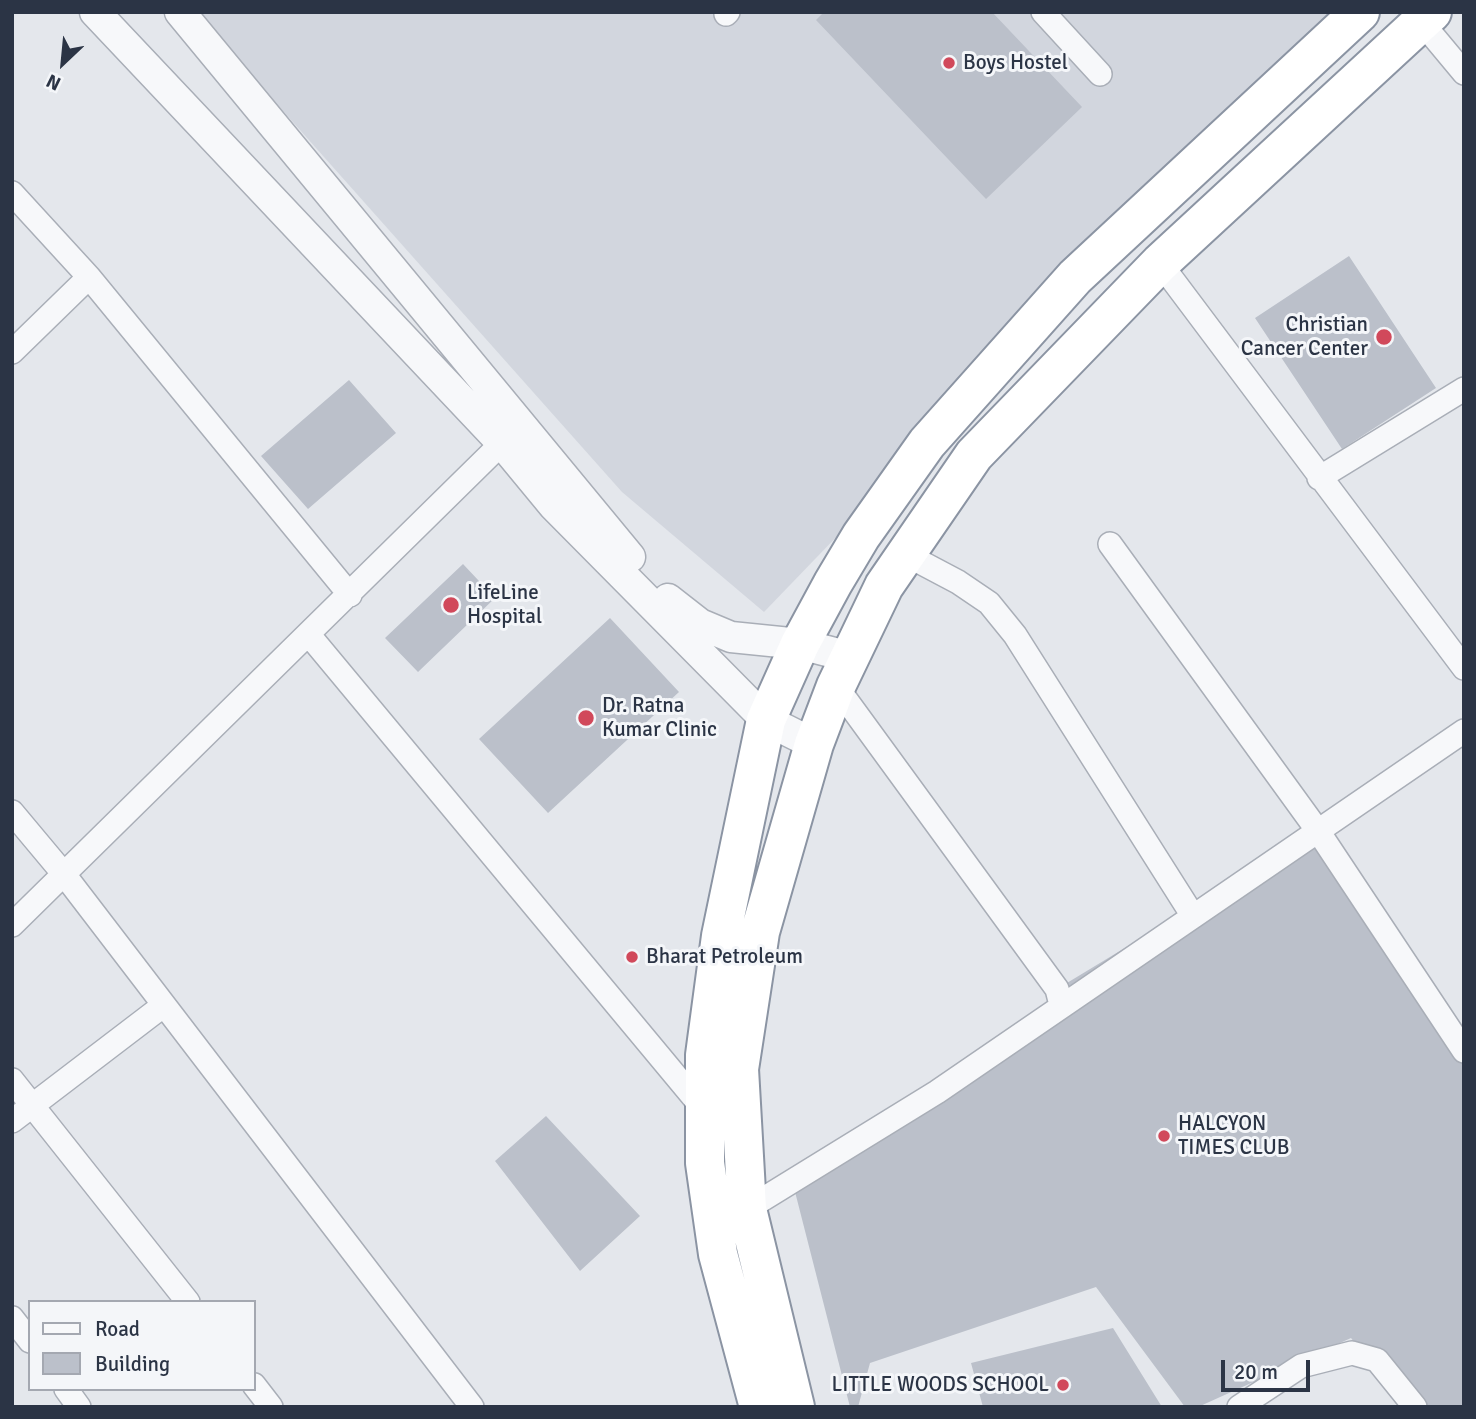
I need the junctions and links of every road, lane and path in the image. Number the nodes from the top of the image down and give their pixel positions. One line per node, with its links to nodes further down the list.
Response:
1 (95, 12): 13 (street)
2 (180, 12): 19 (street)
3 (1043, 12): 7 (street)
4 (1360, 12): 19 (highway)
5 (1422, 16): 6 (street); 9 (highway)
6 (1464, 73)
7 (1100, 74)
8 (12, 193): 10 (street)
9 (1160, 263): 14 (street); 16 (highway)
10 (89, 277): 11 (street); 17 (street)
11 (12, 352)
12 (1464, 389): 14 (street)
13 (502, 443): 17 (street); 22 (street)
14 (1319, 478): 20 (street)
15 (1110, 544): 26 (street)
16 (905, 554): 21 (highway); 28 (street)
17 (350, 595): 18 (street)
18 (309, 635): 27 (street); 35 (street)
19 (800, 644): 21 (street); 22 (highway)
20 (1464, 668)
21 (843, 672): 24 (highway); 31 (street)
22 (766, 720): 24 (street); 35 (highway)
23 (1464, 732): 26 (street)
24 (814, 744): 37 (highway)
25 (12, 812): 27 (street)
26 (1318, 831): 28 (street); 32 (street)
27 (63, 873): 29 (street); 30 (street)
28 (1193, 916): 31 (street)
29 (12, 925)
30 (164, 1005): 34 (street); 45 (street)
31 (1061, 1005): 37 (street)
32 (1464, 1051)
33 (12, 1080): 34 (street)
34 (33, 1105): 36 (street); 38 (street)
35 (705, 1111): 46 (highway)
36 (12, 1121)
37 (747, 1209): 47 (highway)
38 (186, 1300)
39 (12, 1318): 40 (street)
40 (28, 1338)
41 (256, 1388): 44 (street)
42 (67, 1391): 43 (street)
43 (79, 1407)
44 (271, 1407)
45 (472, 1407)
46 (759, 1407)
47 (795, 1407)
48 (1238, 1407): 49 (street)
49 (1415, 1407)

